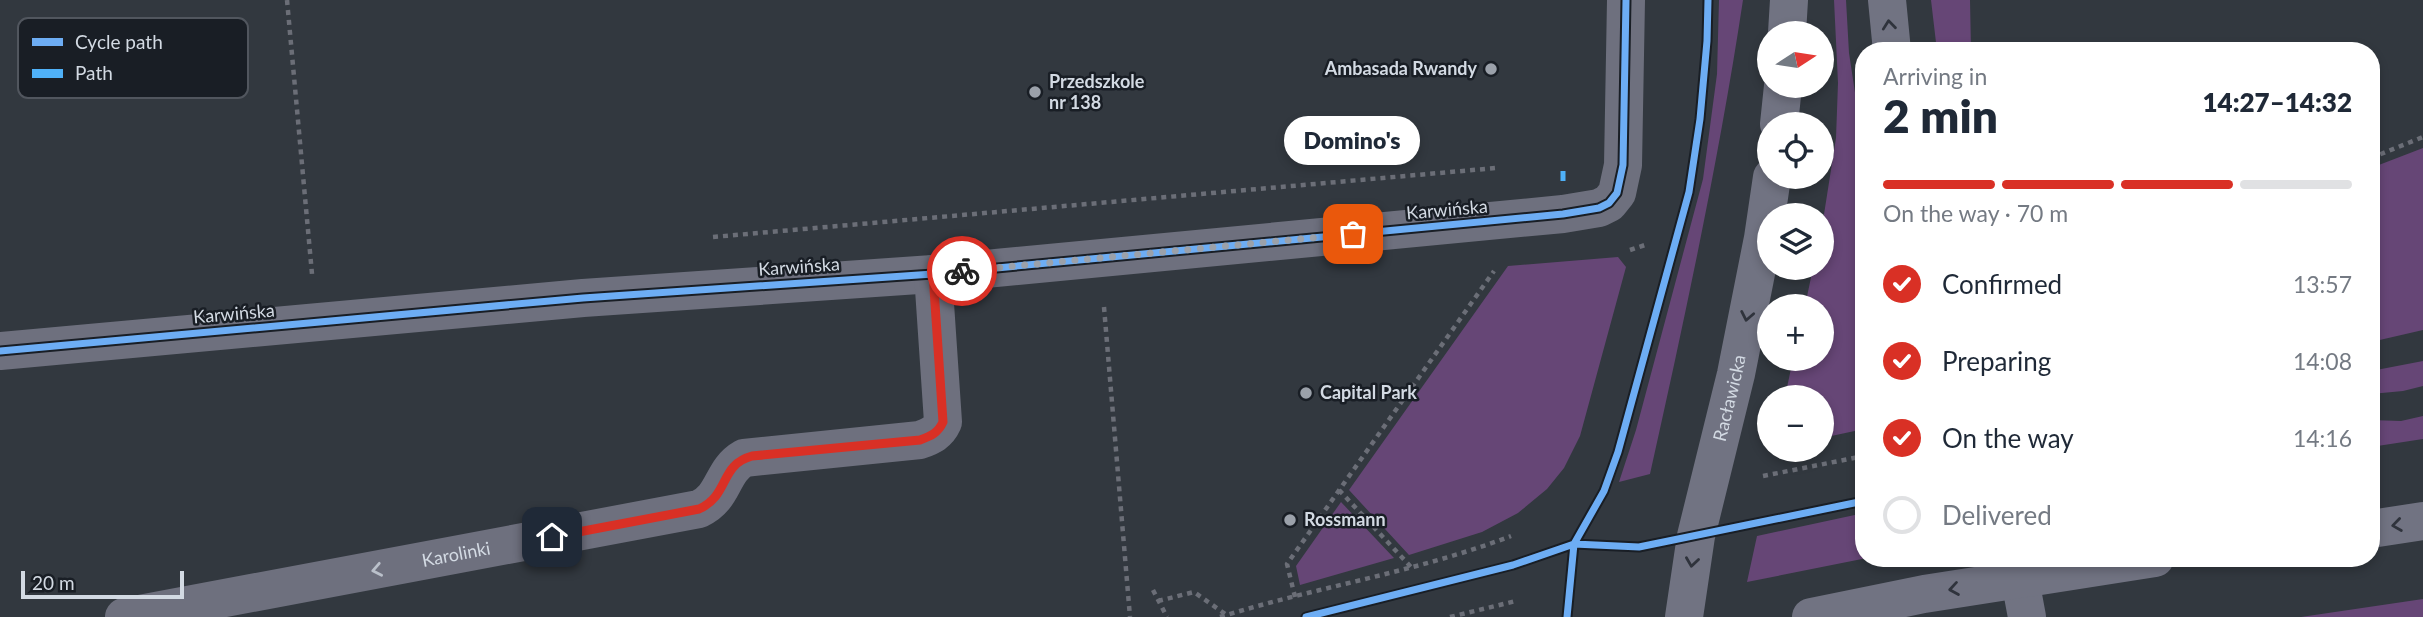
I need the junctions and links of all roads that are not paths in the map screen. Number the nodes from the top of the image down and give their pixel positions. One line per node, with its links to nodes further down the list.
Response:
1 (1626, 0): 7 (street, Karwińska)
2 (1788, 0): 4 (main road)
3 (1887, 0): 5 (main road, one-way to 3)
4 (1787, 21)
5 (1891, 42)
6 (1770, 189): 14 (main road, Racławicka, one-way to 14)
7 (933, 274): 8 (street, Karwińska); 13 (street, Karolinki, one-way to 13)
8 (0, 351)
9 (2423, 521): 10 (main road, one-way to 10)
10 (2380, 528)
11 (2043, 567): 12 (main road)
12 (2018, 569): 15 (main road, one-way to 15); 16 (main road)
13 (124, 617)
14 (1684, 617)
15 (1811, 617)
16 (2027, 617)

